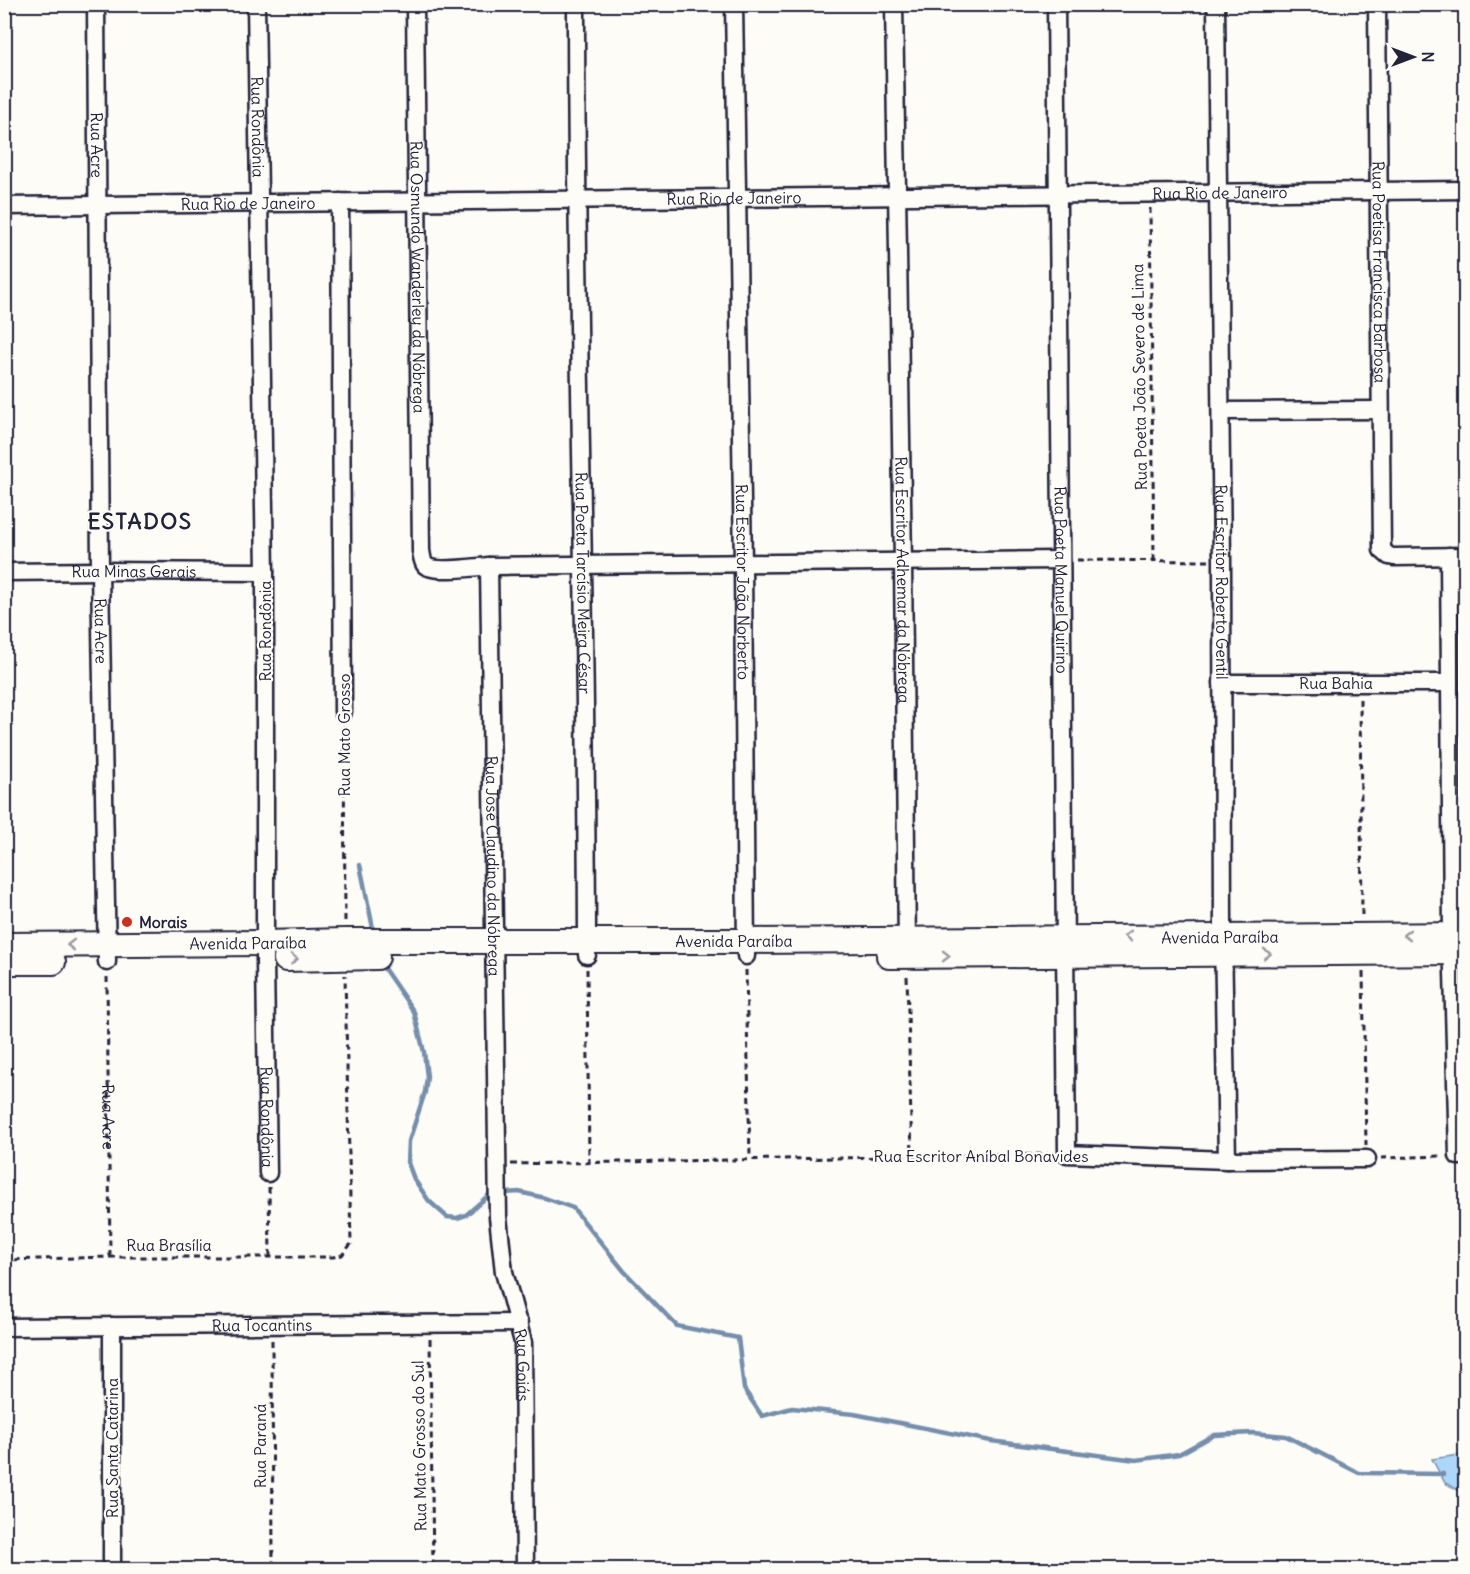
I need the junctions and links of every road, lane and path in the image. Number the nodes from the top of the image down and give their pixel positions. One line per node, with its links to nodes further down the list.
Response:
1 (96, 4): 22 (street, Rua Acre)
2 (256, 4): 18 (street, Rua Rondônia)
3 (415, 4): 20 (street, Rua Osmundo Wanderley da Nóbrega)
4 (576, 4): 17 (street, Rua Poeta Tarcísio Meira César)
5 (734, 4): 15 (street, Rua Escritor João Norberto)
6 (894, 4): 16 (street, Rua Escritor Adhemar da Nóbrega)
7 (1056, 4): 14 (street, Rua Poeta Manuel Quirino)
8 (1216, 4): 13 (street, Rua Escritor Roberto Gentil)
9 (1377, 4): 11 (street, Rua Poetisa Francisca Barbosa)
10 (1466, 190): 11 (street, Rua Rio de Janeiro)
11 (1379, 191): 13 (street, Rua Rio de Janeiro); 23 (street, Rua Poetisa Francisca Barbosa)
12 (1149, 194): 13 (street, Rua Rio de Janeiro); 14 (street, Rua Rio de Janeiro); 27 (path, Rua Poeta João Severo de Lima)
13 (1218, 194): 24 (street, Rua Escritor Roberto Gentil)
14 (1057, 195): 16 (street, Rua Rio de Janeiro); 26 (street, Rua Poeta Manuel Quirino)
15 (737, 198): 16 (street, Rua Rio de Janeiro); 17 (street, Rua Rio de Janeiro); 30 (street, Rua Escritor João Norberto)
16 (897, 198): 29 (street, Rua Escritor Adhemar da Nóbrega)
17 (576, 199): 20 (street, Rua Rio de Janeiro); 31 (street, Rua Poeta Tarcísio Meira César)
18 (261, 202): 19 (street, Rua Rio de Janeiro); 22 (street, Rua Rio de Janeiro); 35 (street, Rua Rondônia)
19 (340, 202): 20 (street, Rua Rio de Janeiro); 38 (street, Rua Mato Grosso)
20 (418, 202): 32 (street, Rua Osmundo Wanderley da Nóbrega)
21 (4, 206): 22 (street, Rua Rio de Janeiro)
22 (98, 206): 33 (street, Rua Acre)
23 (1380, 410): 24 (street); 25 (street, Rua Poetisa Francisca Barbosa)
24 (1221, 411): 28 (street, Rua Escritor Roberto Gentil)
25 (1457, 556): 36 (street)
26 (1061, 560): 27 (path); 29 (street); 42 (street, Rua Poeta Manuel Quirino)
27 (1154, 560): 28 (path)
28 (1222, 561): 37 (street, Rua Escritor Roberto Gentil)
29 (903, 562): 30 (street); 43 (street, Rua Escritor Adhemar da Nóbrega)
30 (743, 563): 31 (street); 46 (street, Rua Escritor João Norberto)
31 (584, 565): 32 (street); 45 (street, Rua Poeta Tarcísio Meira César)
32 (489, 566): 44 (street, Rua José Claudino da Nóbrega)
33 (100, 571): 34 (street, Rua Minas Gerais); 35 (street, Rua Minas Gerais); 49 (street, Rua Acre)
34 (4, 572)
35 (265, 572): 48 (street, Rua Rondônia)
36 (1450, 683): 37 (street, Rua Bahia); 39 (street)
37 (1222, 684): 41 (street, Rua Escritor Roberto Gentil)
38 (344, 712): 47 (path, Rua Mato Grosso)
39 (1459, 943): 41 (street, Avenida Paraíba); 53 (street)
40 (4, 945): 49 (street, Avenida Paraíba, one-way to 40)
41 (1223, 945): 42 (street, Avenida Paraíba); 56 (street, Rua Escritor Roberto Gentil)
42 (1065, 946): 43 (street, Avenida Paraíba); 51 (street, Rua Poeta Manuel Quirino)
43 (907, 947): 46 (street, Avenida Paraíba); 52 (path)
44 (495, 948): 45 (street, Avenida Paraíba); 47 (street, Avenida Paraíba); 58 (street, Rua José Claudino da Nóbrega)
45 (587, 948): 46 (street, Avenida Paraíba); 57 (path)
46 (746, 948): 54 (path)
47 (363, 949): 48 (street, Avenida Paraíba); 62 (path, Rua Mato Grosso)
48 (265, 952): 49 (street, Avenida Paraíba); 59 (street, Rua Rondônia)
49 (106, 953): 50 (street, Avenida Paraíba); 60 (path, Rua Acre)
50 (4, 962)
51 (1067, 1154): 52 (path, Rua Escritor Aníbal Bonavides); 56 (street, Rua Escritor Aníbal Bonavides)
52 (912, 1156): 54 (path, Rua Escritor Aníbal Bonavides)
53 (1462, 1156): 55 (path)
54 (750, 1159): 57 (path, Rua Escritor Aníbal Bonavides)
55 (1366, 1159): 56 (street, Rua Escritor Aníbal Bonavides)
56 (1227, 1160)
57 (589, 1162): 58 (path, Rua Escritor Aníbal Bonavides)
58 (497, 1165): 66 (street, Rua Goiás)
59 (268, 1173): 61 (path, Rua Rondônia)
60 (110, 1257): 61 (path, Rua Brasília); 63 (path, Rua Brasília)
61 (270, 1257): 62 (path, Rua Brasília)
62 (333, 1257)
63 (4, 1260)
64 (430, 1322): 65 (street, Rua Tocantins); 66 (street, Rua Tocantins); 71 (path, Rua Mato Grosso do Sul)
65 (272, 1323): 67 (street, Rua Tocantins); 70 (path, Rua Paraná)
66 (519, 1323): 72 (street, Rua Goiás)
67 (112, 1326): 68 (street, Rua Tocantins); 69 (street, Rua Santa Catarina)
68 (4, 1327)
69 (112, 1569)
70 (273, 1569)
71 (432, 1569)
72 (525, 1569)

